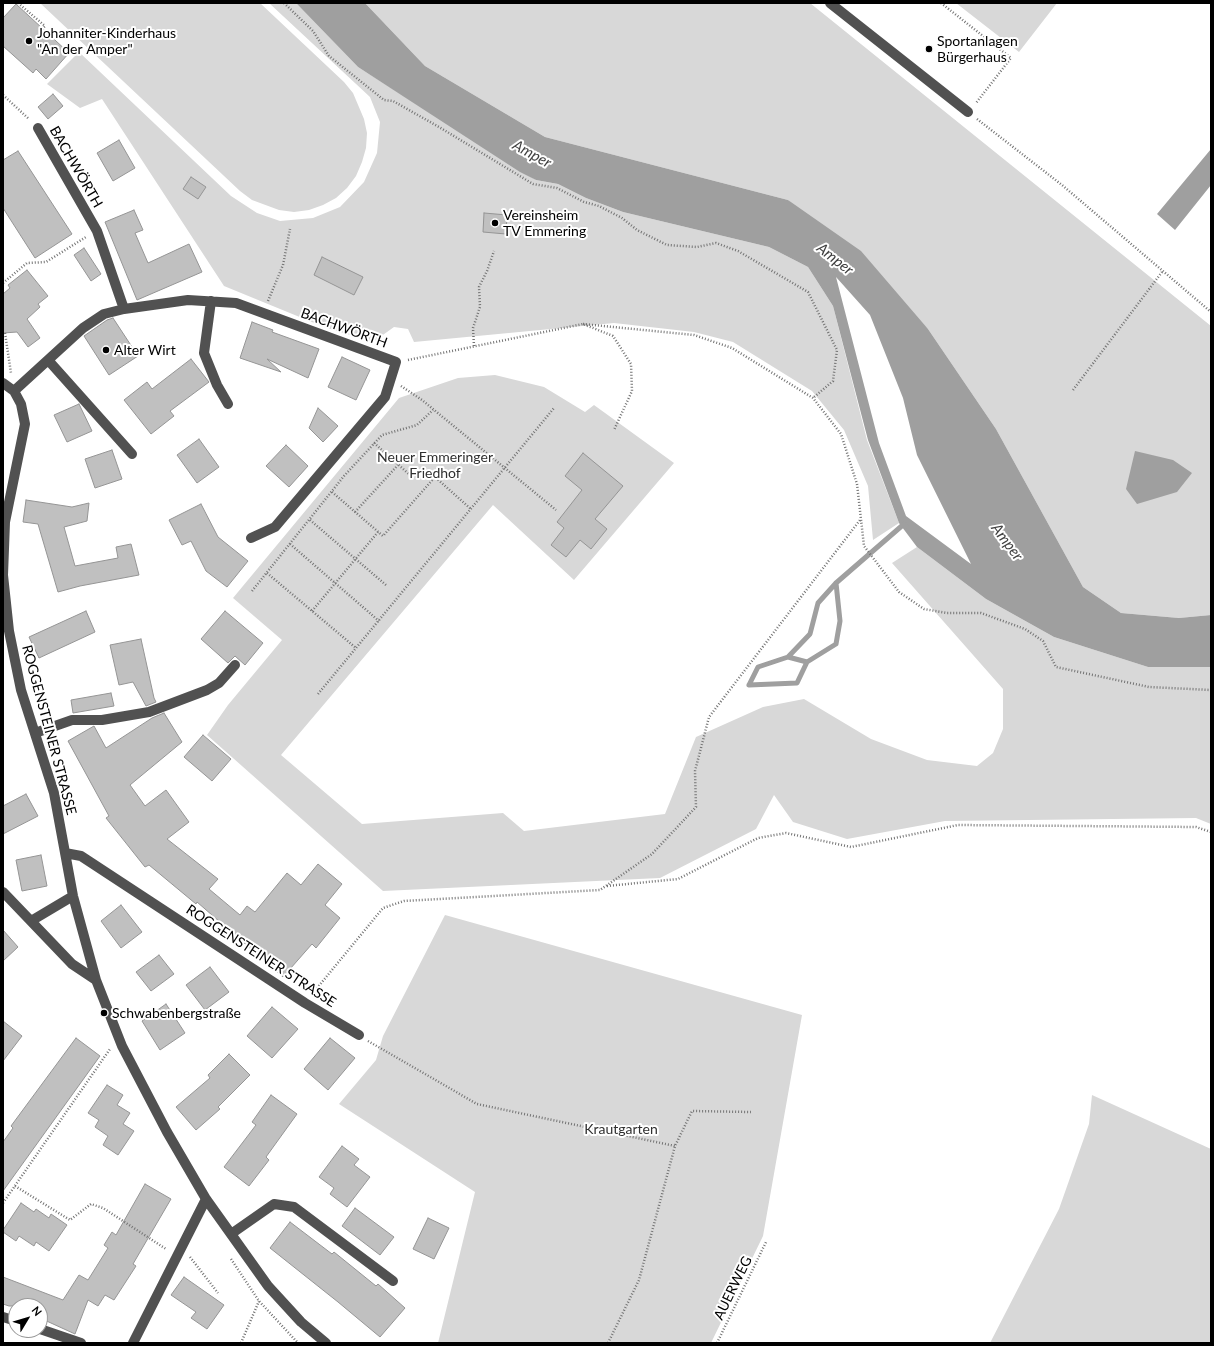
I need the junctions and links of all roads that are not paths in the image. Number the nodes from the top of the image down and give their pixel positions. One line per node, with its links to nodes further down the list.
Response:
1 (830, 3): 2 (street)
2 (968, 112)
3 (38, 128): 5 (street, BACHWÖRTH)
4 (211, 301): 5 (street, BACHWÖRTH); 9 (street); 12 (street, BACHWÖRTH)
5 (124, 309): 6 (street, BACHWÖRTH)
6 (48, 360): 8 (street, BACHWÖRTH); 10 (street)
7 (3, 383): 8 (street)
8 (14, 391): 11 (street, ROGGENSTEINER STRASSE)
9 (228, 404)
10 (132, 454)
11 (4, 521): 14 (street, ROGGENSTEINER STRASSE)
12 (251, 538)
13 (234, 665): 14 (street)
14 (35, 733): 15 (street, ROGGENSTEINER STRASSE)
15 (65, 853): 17 (street, ROGGENSTEINER STRASSE); 20 (street, ROGGENSTEINER STRASSE)
16 (3, 892): 18 (street)
17 (73, 896): 18 (street); 19 (street, ROGGENSTEINER STRASSE)
18 (31, 921): 19 (street)
19 (96, 980): 21 (street, ROGGENSTEINER STRASSE)
20 (359, 1036)
21 (206, 1199): 22 (street, ROGGENSTEINER STRASSE); 26 (street)
22 (231, 1234): 23 (street); 27 (street, ROGGENSTEINER STRASSE)
23 (393, 1281)
24 (48, 1332): 25 (street)
25 (81, 1343)
26 (133, 1343)
27 (326, 1343)

